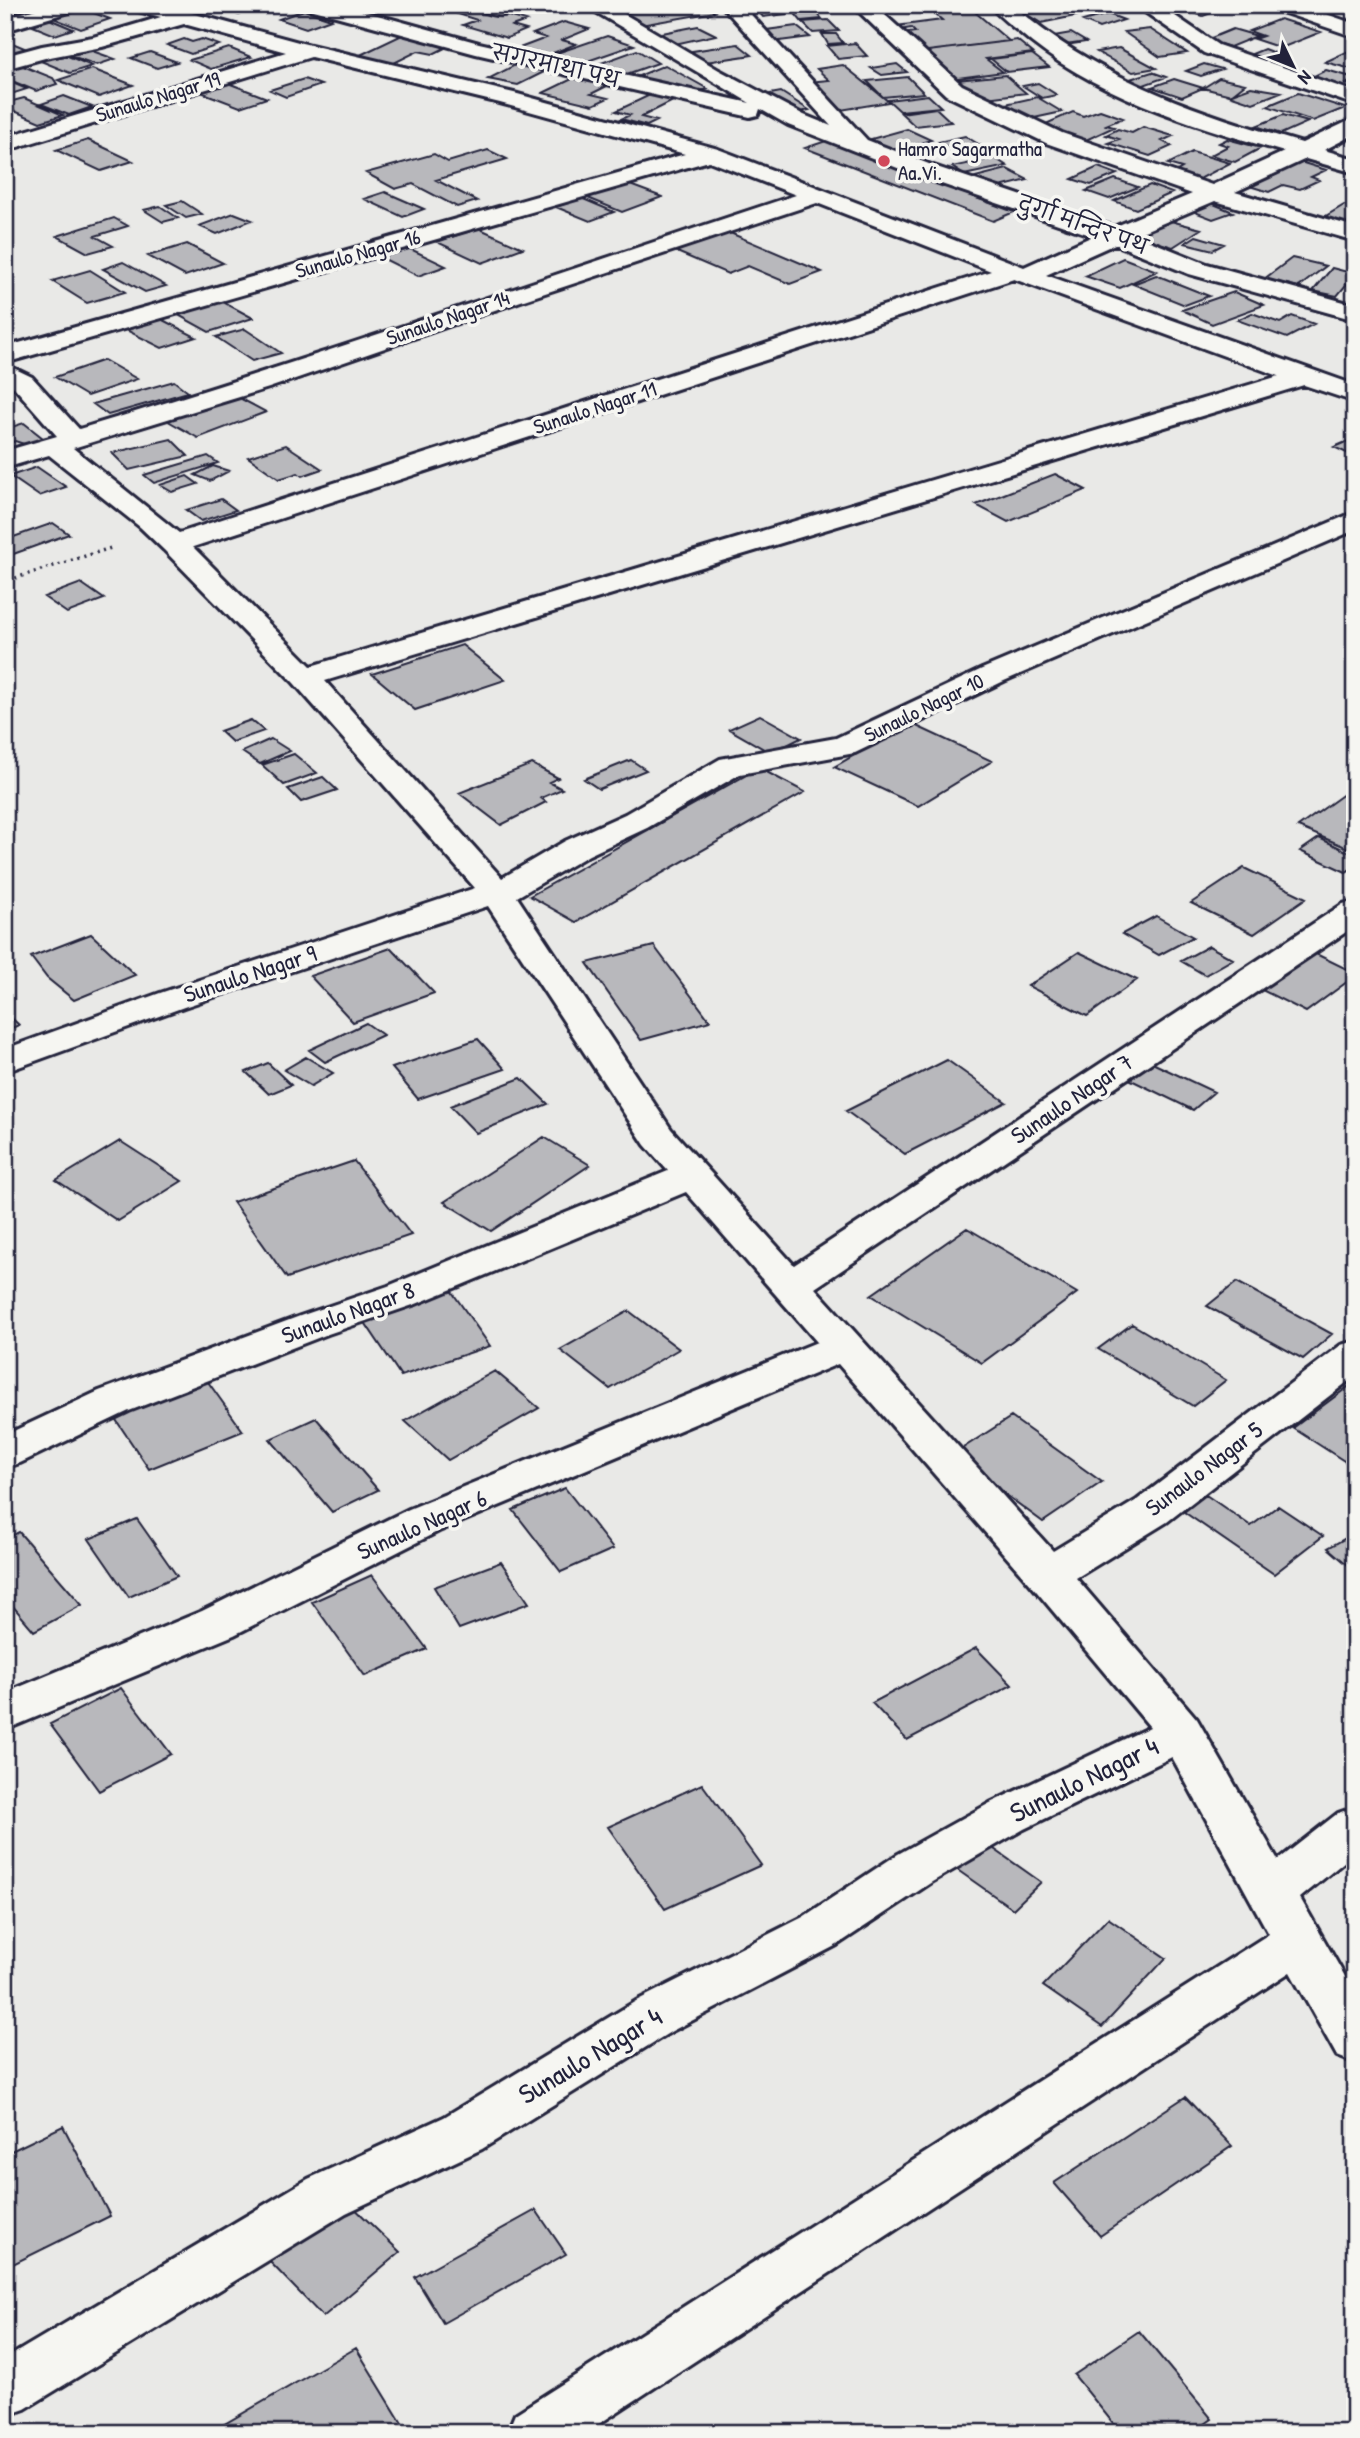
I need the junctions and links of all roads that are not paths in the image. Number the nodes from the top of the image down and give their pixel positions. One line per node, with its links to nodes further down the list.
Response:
1 (72, 5): 13 (street)
2 (138, 5): 11 (street)
3 (317, 5): 12 (street, सगरमाथा पथ)
4 (594, 5): 18 (street, दुर्गा मन्दिर पथ)
5 (731, 5): 21 (street)
6 (862, 5): 25 (street)
7 (1000, 5): 22 (street)
8 (1145, 5): 17 (street)
9 (1280, 5): 14 (street)
10 (402, 9): 12 (street, Sunaulo Nagar 19)
11 (183, 17): 15 (street); 16 (street)
12 (370, 21): 15 (street, Sunaulo Nagar 19); 18 (street, सगरमाथा पथ)
13 (5, 24)
14 (1355, 31)
15 (303, 49): 20 (street, Sunaulo Nagar 19); 23 (street)
16 (5, 63)
17 (1355, 99)
18 (796, 120): 21 (street, दुर्गा मन्दिर पथ)
19 (1355, 125): 22 (street, Sunaulo Nagar 11)
20 (5, 144)
21 (861, 146): 27 (street, दुर्गा मन्दिर पथ)
22 (1306, 152): 24 (street); 25 (street, Sunaulo Nagar 11)
23 (710, 154): 26 (street); 31 (street, Sunaulo Nagar 16)
24 (1355, 166)
25 (1213, 193): 27 (street, Sunaulo Nagar 11); 28 (street)
26 (820, 195): 29 (street); 34 (street, Sunaulo Nagar 14)
27 (1111, 234): 29 (street, Sunaulo Nagar 11); 30 (street, दुर्गा मन्दिर पथ)
28 (1355, 234)
29 (1021, 273): 32 (street); 37 (street, Sunaulo Nagar 11)
30 (1355, 313)
31 (6, 369): 34 (street)
32 (1306, 376): 33 (street); 38 (street)
33 (1355, 394)
34 (64, 442): 35 (street, Sunaulo Nagar 14); 37 (street)
35 (5, 460)
36 (1355, 520): 39 (street, Sunaulo Nagar 10)
37 (168, 538): 38 (street)
38 (304, 677): 39 (street)
39 (497, 893): 41 (street, Sunaulo Nagar 9); 42 (street)
40 (1355, 911): 43 (street, Sunaulo Nagar 7)
41 (5, 1061)
42 (691, 1176): 43 (street); 46 (street, Sunaulo Nagar 8)
43 (789, 1287): 44 (street)
44 (842, 1348): 47 (street); 48 (street, Sunaulo Nagar 6)
45 (1355, 1355): 47 (street, Sunaulo Nagar 5)
46 (5, 1453)
47 (1048, 1575): 49 (street)
48 (5, 1712)
49 (1181, 1732): 51 (street); 54 (street, Sunaulo Nagar 4)
50 (1355, 1826): 51 (street)
51 (1271, 1893): 52 (street)
52 (1298, 1941): 53 (street); 55 (street)
53 (1355, 2042)
54 (5, 2390)
55 (535, 2433)

